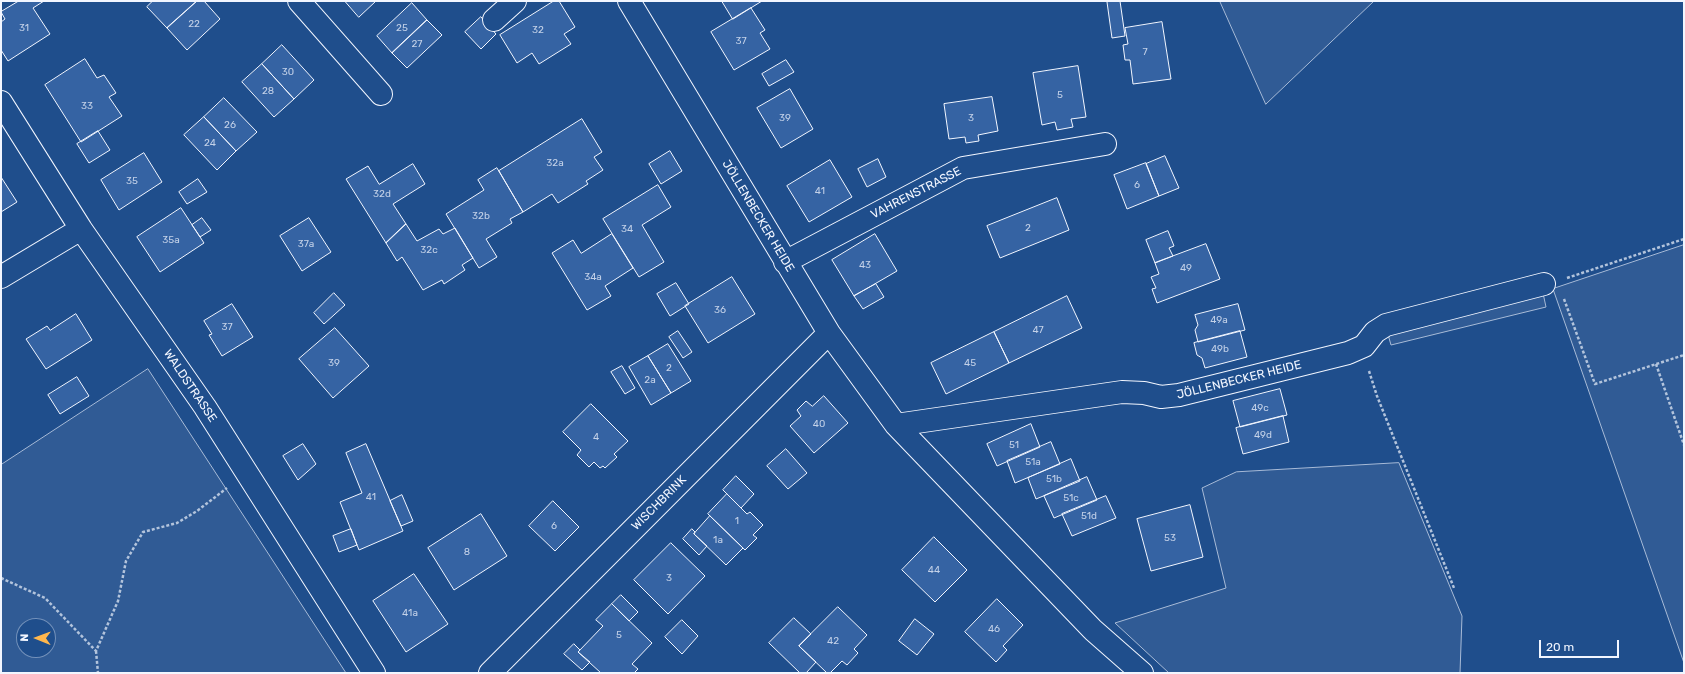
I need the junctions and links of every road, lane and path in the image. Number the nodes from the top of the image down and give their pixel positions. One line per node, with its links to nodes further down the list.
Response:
1 (299, 1): 5 (street)
2 (515, 1): 4 (street)
3 (629, 1): 10 (street, JÖLLENBECKER HEIDE)
4 (494, 20)
5 (381, 94)
6 (1, 102): 8 (street, WALDSTRASSE)
7 (1105, 144): 10 (street, VAHRENSTRASSE)
8 (81, 228): 11 (street); 19 (street, WALDSTRASSE)
9 (1684, 239): 12 (path)
10 (785, 262): 13 (street, JÖLLENBECKER HEIDE)
11 (1, 277)
12 (1551, 282): 14 (street, JÖLLENBECKER HEIDE); 16 (path)
13 (829, 333): 17 (street, JÖLLENBECKER HEIDE); 25 (street, WISCHBRINK)
14 (1361, 347): 17 (street, JÖLLENBECKER HEIDE); 21 (path)
15 (1684, 355): 16 (path)
16 (1656, 364): 18 (path)
17 (896, 425): 26 (street, JÖLLENBECKER HEIDE)
18 (1684, 445)
19 (247, 473): 22 (path); 24 (street, WALDSTRASSE)
20 (1, 578): 22 (path)
21 (1454, 588)
22 (96, 651): 23 (path)
23 (98, 673)
24 (374, 673)
25 (490, 673)
26 (1142, 673)

